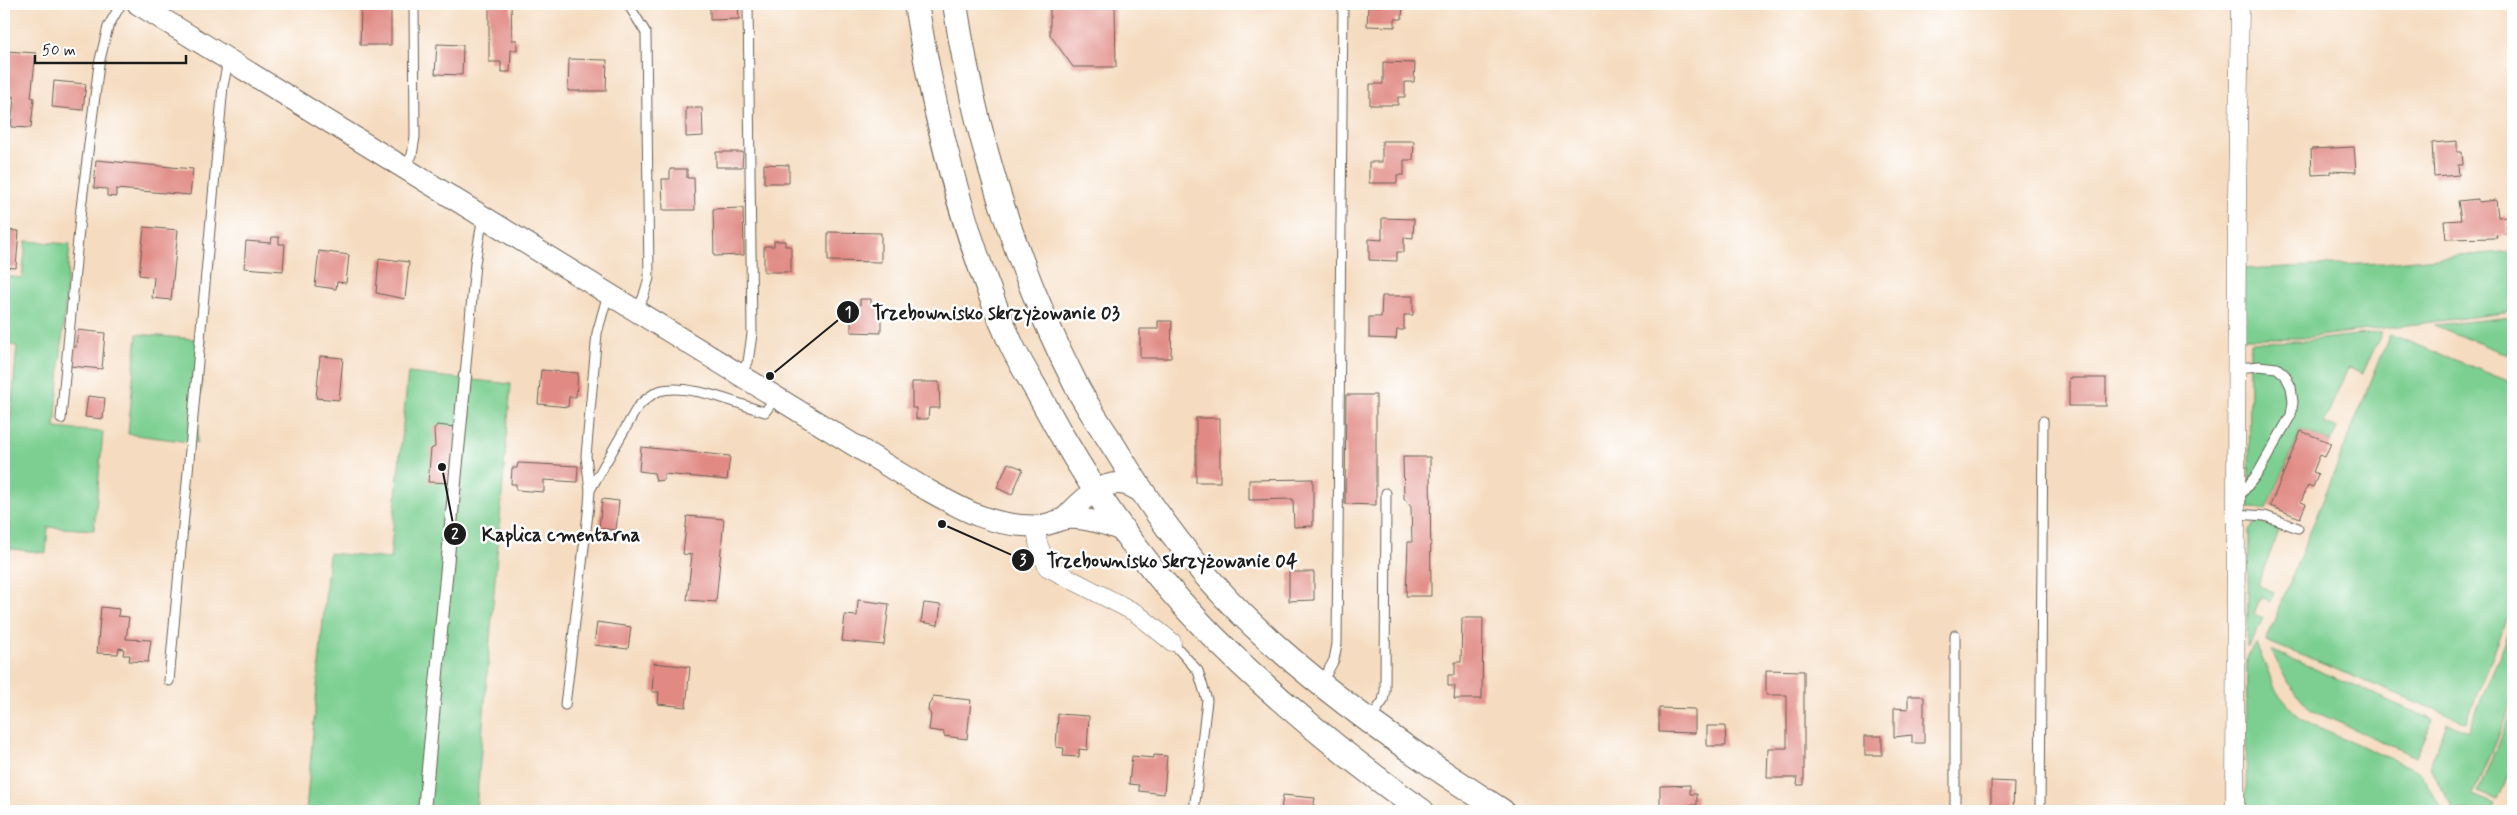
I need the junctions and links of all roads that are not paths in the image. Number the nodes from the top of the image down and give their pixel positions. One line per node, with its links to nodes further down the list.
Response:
1 (121, 4): 19 (lane)
2 (138, 4): 10 (street)
3 (414, 4): 11 (lane)
4 (628, 4): 14 (lane)
5 (748, 4): 16 (lane)
6 (916, 4): 22 (main road)
7 (955, 4): 23 (main road)
8 (1344, 4): 33 (lane)
9 (2240, 4): 15 (street)
10 (228, 60): 11 (street); 32 (lane)
11 (405, 168): 12 (street)
12 (483, 216): 13 (street); 17 (lane)
13 (609, 293): 14 (street); 21 (lane)
14 (636, 310): 16 (street)
15 (2237, 368): 25 (street); 25 (lane)
16 (739, 374): 18 (street)
17 (465, 376): 36 (street)
18 (776, 397): 21 (lane); 27 (street)
19 (61, 419)
20 (2043, 421): 41 (lane)
21 (590, 490): 34 (lane)
22 (1095, 491): 23 (street); 26 (street); 29 (main road)
23 (1141, 492): 33 (main road)
24 (1386, 493): 35 (lane)
25 (2236, 507): 28 (lane); 42 (street)
26 (1064, 519): 27 (street); 29 (street)
27 (1036, 526): 31 (street)
28 (2298, 528)
29 (1123, 531): 38 (main road)
30 (1955, 635): 40 (lane)
31 (1172, 642): 37 (lane)
32 (169, 681)
33 (1321, 684): 35 (main road)
34 (565, 705)
35 (1368, 722): 39 (main road)
36 (424, 811)
37 (1194, 811)
38 (1422, 811)
39 (1502, 811)
40 (1955, 811)
41 (2040, 811)
42 (2235, 811)

